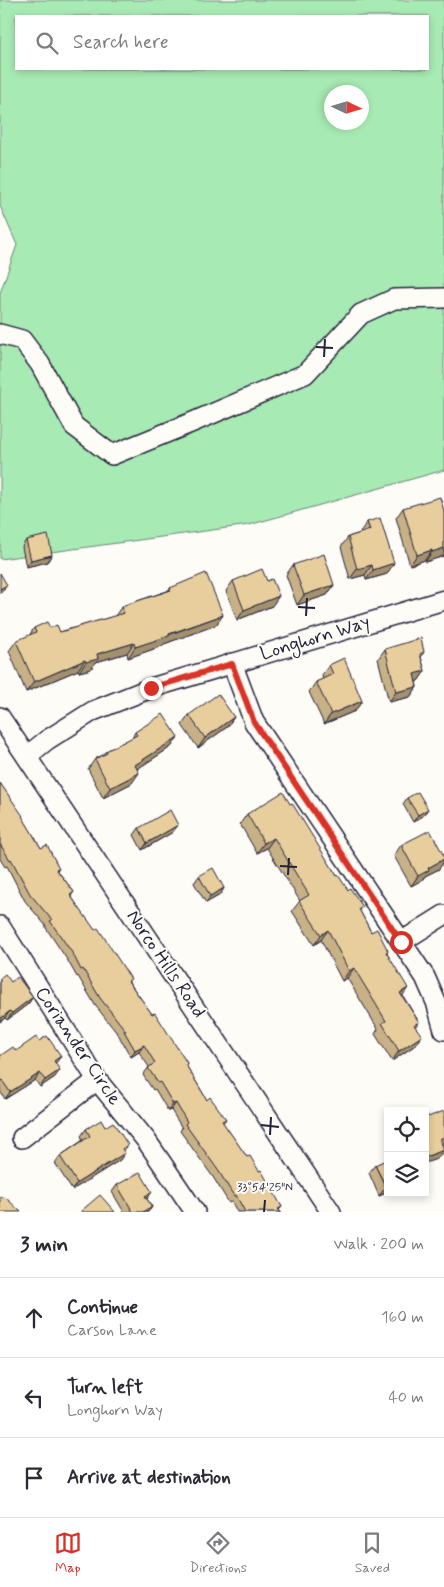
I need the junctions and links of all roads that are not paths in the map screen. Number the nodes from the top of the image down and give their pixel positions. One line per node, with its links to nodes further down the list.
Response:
1 (444, 298): 2 (street)
2 (0, 334)
3 (444, 600): 4 (street, Longhorn Way)
4 (232, 664): 6 (street, Longhorn Way); 9 (street)
5 (0, 717): 6 (street, Norco Hills Road)
6 (27, 756): 14 (street, Norco Hills Road)
7 (444, 915): 9 (street)
8 (1, 929): 11 (street, Coriander Circle)
9 (401, 942): 10 (street)
10 (444, 1030)
11 (97, 1080): 12 (street); 13 (street, Coriander Circle)
12 (22, 1138)
13 (195, 1212)
14 (331, 1212)

